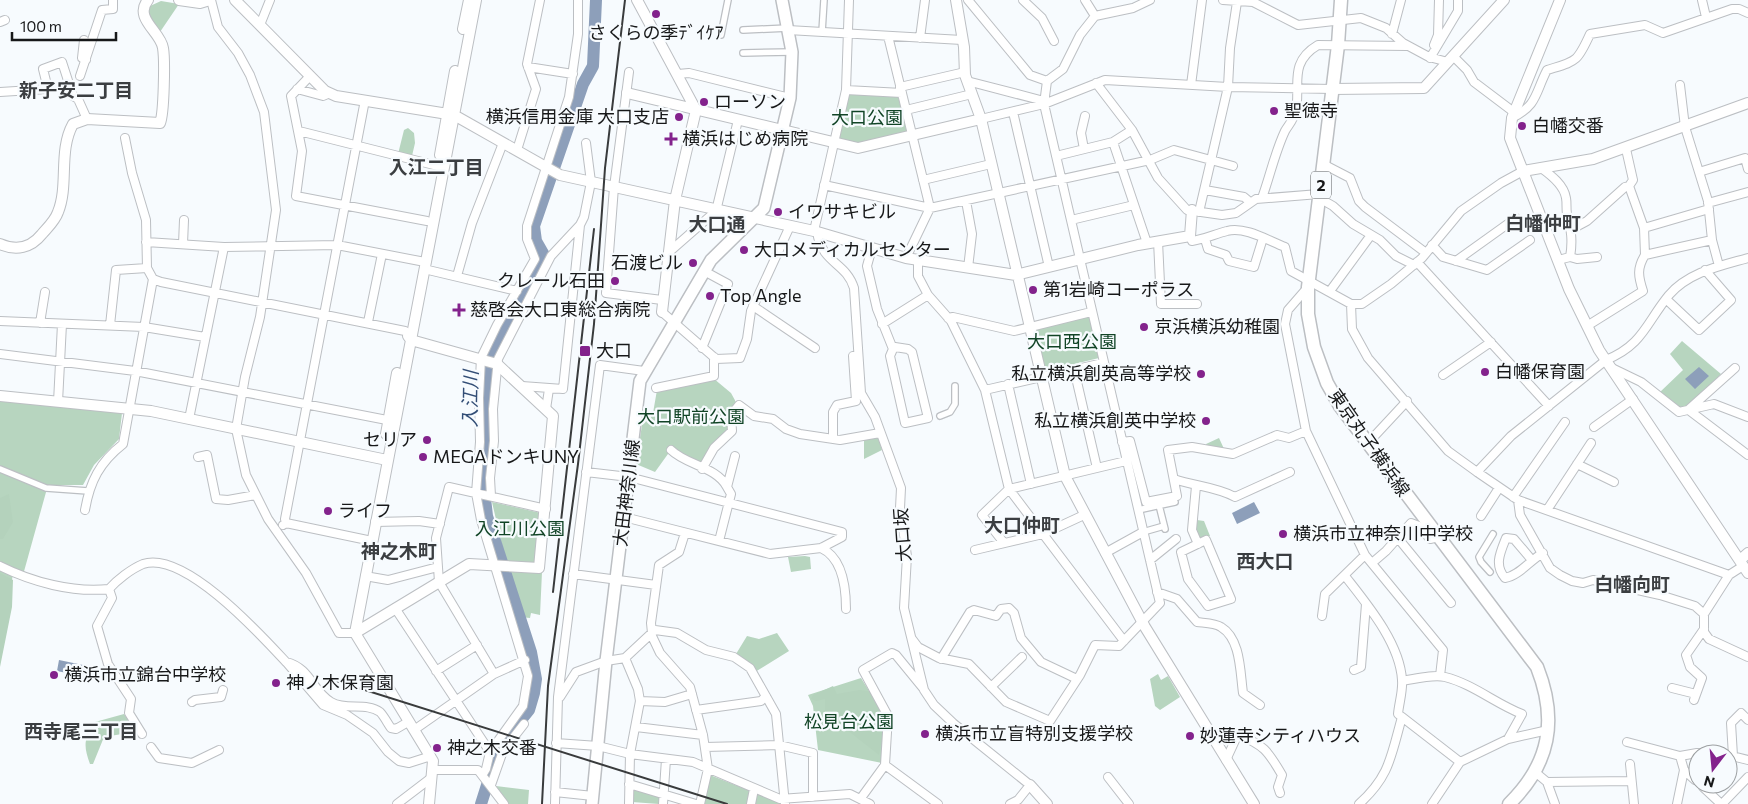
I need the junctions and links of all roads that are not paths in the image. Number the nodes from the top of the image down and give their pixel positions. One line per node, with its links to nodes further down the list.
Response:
1 (113, 0): 54 (street)
2 (148, 0): 86 (street)
3 (179, 0): 4 (street)
4 (210, 0): 159 (street)
5 (236, 0): 36 (street)
6 (270, 0): 36 (street)
7 (468, 0): 83 (street)
8 (476, 0): 83 (street)
9 (540, 0): 55 (street)
10 (578, 0): 57 (street)
11 (637, 0): 58 (street)
12 (728, 0): 42 (street)
13 (782, 0): 37 (main road, 大田神奈川線)
14 (824, 0): 39 (street)
15 (849, 0): 40 (street)
16 (925, 0): 44 (street)
17 (956, 0): 46 (street)
18 (968, 0): 62 (street)
19 (1023, 0): 47 (street)
20 (1085, 0): 33 (street)
21 (1150, 0): 33 (street)
22 (1202, 0): 64 (street)
23 (1222, 0): 31 (street)
24 (1341, 0): 35 (main road, 東京丸子横浜線 / 2)
25 (1401, 0): 41 (street)
26 (1439, 0): 52 (street)
27 (1458, 0): 52 (street)
28 (1504, 0): 53 (street)
29 (1560, 0): 85 (street)
30 (1702, 0): 34 (street)
31 (1238, 2): 35 (street); 66 (street)
32 (1748, 13): 34 (street)
33 (1094, 16): 62 (street)
34 (1706, 17): 85 (street)
35 (1341, 19): 41 (street); 48 (main road, 東京丸子横浜線 / 2)
36 (260, 25): 60 (street)
37 (788, 29): 38 (street); 39 (street); 50 (main road, 大田神奈川線)
38 (743, 30)
39 (822, 32): 40 (street)
40 (848, 33): 43 (street); 70 (street)
41 (1392, 34): 49 (street)
42 (721, 35)
43 (888, 36): 44 (street); 71 (street)
44 (920, 38): 46 (street)
45 (84, 40): 54 (street)
46 (962, 40): 61 (street)
47 (1054, 40)
48 (1338, 45): 49 (street); 67 (street); 69 (main road, 東京丸子横浜線 / 2)
49 (1407, 46): 52 (street)
50 (792, 52): 51 (street); 76 (main road, 大田神奈川線)
51 (743, 53)
52 (1429, 57): 53 (street)
53 (1450, 59): 69 (street); 85 (street)
54 (86, 60): 59 (street)
55 (528, 67): 57 (street); 102 (street)
56 (629, 72): 74 (street)
57 (573, 74): 113 (street)
58 (678, 74): 76 (street); 80 (street)
59 (80, 76)
60 (310, 76): 68 (street); 73 (street)
61 (966, 76): 71 (street); 75 (street); 78 (street)
62 (1047, 81): 78 (street)
63 (1096, 83): 64 (street); 78 (street); 90 (street)
64 (1191, 85): 66 (street)
65 (1680, 85): 89 (street)
66 (1228, 87): 67 (street); 105 (street)
67 (1296, 88): 69 (street); 127 (street)
68 (297, 89): 73 (street); 91 (street)
69 (1332, 89): 107 (main road, 東京丸子横浜線 / 2)
70 (846, 90): 71 (street); 98 (street)
71 (901, 90): 81 (street)
72 (0, 92): 86 (street)
73 (330, 94): 77 (street)
74 (627, 94): 80 (street); 121 (street)
75 (972, 94): 81 (street); 88 (street)
76 (790, 98): 92 (main road, 大田神奈川線)
77 (365, 100): 83 (street); 99 (street)
78 (1044, 103): 82 (street); 103 (street)
79 (1748, 103): 89 (street)
80 (696, 110): 87 (street); 128 (street)
81 (906, 110): 93 (street)
82 (1013, 112): 88 (street); 122 (street)
83 (451, 114): 96 (street); 108 (street); 176 (street)
84 (1085, 116): 100 (street)
85 (1514, 116): 114 (street)
86 (87, 119): 156 (street)
87 (738, 120): 92 (street); 135 (street)
88 (980, 120): 93 (street); 106 (street)
89 (1685, 127): 101 (street); 115 (street)
90 (1132, 130): 95 (street); 104 (street)
91 (299, 131): 99 (street); 131 (street)
92 (783, 131): 98 (street); 137 (main road, 大田神奈川線)
93 (912, 135): 98 (street); 116 (street)
94 (125, 138): 154 (street)
95 (1112, 142): 100 (street); 110 (street)
96 (504, 143): 102 (street); 184 (street)
97 (586, 143): 118 (street)
98 (834, 143): 119 (street)
99 (356, 146): 108 (street); 131 (street)
100 (1084, 149): 103 (street)
101 (1626, 149): 111 (street); 120 (street)
102 (517, 150): 113 (street)
103 (1056, 156): 117 (street)
104 (1150, 160): 105 (street); 110 (street); 136 (street)
105 (1212, 161): 109 (street); 123 (street)
106 (991, 164): 116 (street); 125 (street)
107 (1323, 164): 126 (main road, 東京丸子横浜線 / 2); 164 (street)
108 (438, 166): 141 (street)
109 (1234, 166)
110 (1120, 167): 117 (street); 132 (street)
111 (1541, 168): 114 (street); 145 (street)
112 (1748, 169): 115 (street)
113 (552, 170): 118 (street); 187 (street)
114 (1523, 171): 158 (street); 173 (street)
115 (1699, 172): 133 (street)
116 (923, 180): 134 (street)
117 (1062, 180): 122 (street); 140 (street)
118 (591, 182): 121 (street); 142 (street)
119 (824, 185): 134 (street); 146 (street)
120 (1630, 186): 144 (street); 145 (street)
121 (614, 187): 128 (street); 192 (street)
122 (1030, 188): 125 (street); 178 (street)
123 (1205, 190): 130 (street); 136 (street)
124 (1748, 192): 133 (street)
125 (998, 195): 129 (street); 183 (street)
126 (1319, 196): 127 (street); 148 (street); 186 (main road, 東京丸子横浜線 / 2)
127 (1262, 198): 130 (street)
128 (675, 200): 135 (street); 163 (street)
129 (966, 201): 134 (street); 180 (street)
130 (1250, 202): 136 (street)
131 (345, 205): 141 (street); 160 (street)
132 (1134, 205): 140 (street); 155 (street)
133 (1708, 206): 144 (street); 152 (street)
134 (930, 208): 169 (street)
135 (716, 211): 137 (street); 163 (street)
136 (1196, 211): 147 (street)
137 (755, 218): 143 (street); 182 (main road, 大田神奈川線)
138 (1516, 218): 174 (street)
139 (184, 220): 157 (street)
140 (1070, 220): 171 (street)
141 (427, 221): 176 (street)
142 (580, 225): 224 (street); 237 (street)
143 (790, 226): 146 (street); 197 (street)
144 (1644, 228): 166 (street)
145 (1572, 229): 167 (street)
146 (815, 232): 162 (street); 219 (street, 大口坂)
147 (1190, 236): 150 (street); 153 (street)
148 (1371, 236): 175 (street); 188 (street)
149 (1262, 238): 150 (street); 150 (street); 186 (street)
150 (1205, 239)
151 (1530, 240): 174 (street)
152 (1712, 240): 166 (street); 177 (street)
153 (1158, 241): 155 (street); 195 (street)
154 (146, 242): 157 (street); 179 (street)
155 (1147, 243): 171 (street)
156 (0, 244)
157 (183, 244): 161 (street)
158 (1432, 245): 164 (street); 174 (street)
159 (272, 246): 160 (street); 161 (street); 194 (street)
160 (337, 246): 165 (street); 200 (street)
161 (224, 247): 190 (street)
162 (872, 248): 169 (street); 208 (street)
163 (668, 253): 192 (street)
164 (1426, 253): 175 (street)
165 (382, 254): 176 (street); 203 (street)
166 (1645, 255): 209 (street)
167 (1570, 257): 168 (street); 173 (street)
168 (1597, 257)
169 (906, 258): 172 (street)
170 (1748, 258): 177 (street)
171 (1079, 259): 178 (street); 199 (street)
172 (918, 260): 180 (street); 191 (street)
173 (1558, 260): 209 (street)
174 (1456, 261)
175 (1416, 263): 196 (street); 214 (street)
176 (423, 264): 184 (street); 212 (street)
177 (1719, 266): 181 (street)
178 (1049, 267): 183 (street)
179 (146, 268): 185 (street); 207 (street)
180 (968, 268): 183 (street)
181 (1705, 270): 193 (street); 193 (street)
182 (704, 271): 205 (main road, 大田神奈川線); 215 (street)
183 (1016, 275): 211 (street)
184 (457, 276): 187 (street)
185 (153, 279): 190 (street); 210 (street)
186 (1308, 284): 188 (street); 256 (street); 262 (main road, 東京丸子横浜線 / 2)
187 (516, 290): 221 (street)
188 (1330, 291): 196 (street)
189 (44, 292): 204 (street)
190 (215, 293): 194 (street); 213 (street)
191 (928, 295): 201 (street); 208 (street)
192 (662, 300): 198 (street)
193 (1667, 300): 225 (street)
194 (262, 302): 200 (street); 239 (street)
195 (1197, 304)
196 (1351, 304): 242 (street)
197 (754, 306): 216 (street); 220 (street)
198 (662, 312): 205 (street)
199 (1091, 312): 211 (street); 223 (street)
200 (324, 314): 203 (street); 244 (street)
201 (948, 318): 211 (street); 238 (street)
202 (0, 321): 204 (street)
203 (368, 322): 212 (street)
204 (40, 323): 206 (street)
205 (673, 323): 215 (street); 229 (main road, 大田神奈川線)
206 (62, 324): 207 (street); 222 (street)
207 (110, 324): 210 (street)
208 (882, 324): 217 (street)
209 (1587, 326): 225 (street)
210 (144, 327): 213 (street); 228 (street)
211 (1029, 328): 231 (street)
212 (408, 335): 221 (street); 252 (street)
213 (206, 337): 232 (street)
214 (1491, 342): 230 (street); 245 (street)
215 (702, 348): 220 (street)
216 (815, 348)
217 (893, 349): 217 (street)
218 (0, 354): 222 (street)
219 (858, 356): 257 (street, 大口坂); 258 (street)
220 (714, 357): 236 (street)
221 (483, 359): 224 (street); 286 (street)
222 (59, 361): 228 (street); 243 (street)
223 (1103, 362): 227 (street); 260 (street)
224 (497, 364): 234 (street); 288 (street)
225 (1609, 364): 241 (street); 245 (street); 248 (street)
226 (1735, 368): 248 (street)
227 (1074, 369): 231 (street); 270 (street)
228 (135, 371): 232 (street); 246 (street)
229 (644, 371): 273 (street); 277 (main road, 大田神奈川線)
230 (1443, 375)
231 (1041, 376): 233 (street); 276 (street)
232 (196, 382): 239 (street); 251 (street)
233 (1008, 384): 238 (street); 280 (street)
234 (522, 386): 237 (street); 247 (street)
235 (955, 386): 249 (street)
236 (656, 388)
237 (548, 389): 247 (street)
238 (985, 390): 284 (street)
239 (242, 392): 244 (street); 255 (street)
240 (0, 396): 243 (street)
241 (1633, 399): 254 (street); 327 (street)
242 (1407, 401): 262 (street); 275 (street)
243 (58, 402): 246 (street)
244 (307, 404): 252 (street); 259 (street)
245 (1549, 406): 275 (street)
246 (129, 408): 251 (street); 285 (street)
247 (546, 409): 293 (street)
248 (1688, 411): 250 (street); 264 (street)
249 (940, 416)
250 (1748, 417)
251 (189, 419): 255 (street)
252 (392, 421): 267 (street)
253 (1565, 422): 289 (street)
254 (1594, 427)
255 (236, 429): 259 (street); 287 (street)
256 (1306, 431): 278 (street); 320 (street)
257 (880, 432): 258 (street); 348 (street, 大口坂)
258 (834, 440): 272 (street)
259 (300, 442): 267 (street); 301 (street)
260 (1122, 442): 268 (street); 278 (street)
261 (1591, 443): 269 (street)
262 (1367, 444): 309 (main road, 東京丸子横浜線 / 2)
263 (671, 450): 272 (street)
264 (1748, 455)
265 (736, 456): 282 (street)
266 (198, 457): 287 (street)
267 (384, 459): 300 (street); 311 (street)
268 (1126, 461): 270 (street); 295 (street)
269 (1577, 464): 279 (street); 296 (street)
270 (1097, 468): 276 (street)
271 (0, 469): 285 (street)
272 (702, 469): 282 (street)
273 (586, 472): 277 (street); 329 (street)
274 (1290, 472): 281 (street)
275 (1477, 472): 283 (street)
276 (1065, 476): 280 (street); 297 (street)
277 (629, 477): 291 (street); 299 (main road, 大田神奈川線)
278 (1174, 480): 281 (street)
279 (1614, 482)
280 (1032, 484): 284 (street)
281 (1196, 486): 314 (street)
282 (727, 487): 291 (street)
283 (1499, 488): 289 (street); 298 (street)
284 (1009, 489): 306 (street); 313 (street)
285 (88, 491): 294 (street)
286 (478, 494): 288 (street); 302 (street); 324 (street)
287 (256, 495): 303 (street)
288 (491, 496): 293 (street)
289 (1515, 498): 296 (street); 318 (street)
290 (1175, 502): 292 (street)
291 (729, 504): 312 (street); 315 (street)
292 (1159, 505): 295 (street); 304 (street)
293 (546, 509): 324 (street)
294 (85, 510)
295 (1138, 510): 304 (street)
296 (1547, 510): 330 (street)
297 (1084, 515): 306 (street); 317 (street)
298 (1481, 516)
299 (624, 517): 305 (street); 333 (main road, 大田神奈川線)
300 (375, 522): 302 (street); 311 (street)
301 (286, 523): 303 (street); 311 (street)
302 (440, 524): 326 (street)
303 (277, 528): 346 (street)
304 (1143, 532): 317 (street); 322 (street)
305 (685, 533): 312 (street); 335 (street)
306 (1043, 534): 313 (street); 349 (street)
307 (1494, 534): 328 (street)
308 (1398, 537): 309 (street); 323 (street); 338 (street)
309 (1439, 537): 381 (main road, 東京丸子横浜線 / 2)
310 (1176, 539): 322 (street)
311 (368, 540): 331 (street); 346 (street)
312 (719, 541): 315 (street)
313 (1004, 543): 316 (street)
314 (1198, 544): 314 (street)
315 (821, 548): 341 (street)
316 (975, 550)
317 (1105, 553): 344 (street)
318 (1543, 553): 321 (street); 342 (street)
319 (1748, 553): 327 (street)
320 (1365, 555): 323 (street); 332 (street)
321 (1531, 559): 321 (street)
322 (1150, 560): 337 (street)
323 (1372, 563): 361 (street)
324 (494, 565): 334 (street); 355 (street)
325 (0, 566): 336 (street)
326 (438, 567): 331 (street); 334 (street)
327 (1744, 567): 330 (street)
328 (1490, 572)
329 (573, 574): 333 (street); 373 (street)
330 (1729, 575): 342 (street)
331 (365, 576): 346 (street)
332 (1345, 576): 339 (street); 343 (street)
333 (616, 580): 335 (street); 356 (main road, 大田神奈川線)
334 (439, 582): 340 (street); 350 (street)
335 (656, 585): 347 (street)
336 (109, 589): 357 (street); 382 (street)
337 (1158, 592): 344 (street); 374 (street)
338 (1451, 603)
339 (1366, 604): 358 (street); 363 (street)
340 (395, 608): 346 (street); 359 (street)
341 (846, 609)
342 (1704, 614): 345 (street)
343 (1322, 616)
344 (1142, 621): 349 (street); 399 (street)
345 (1704, 629): 352 (street); 365 (street)
346 (351, 634): 379 (street)
347 (652, 634): 353 (street); 368 (street); 369 (street)
348 (912, 639): 354 (street); 367 (street, 大口坂)
349 (1124, 641): 362 (street)
350 (477, 645): 359 (street); 360 (street)
351 (1022, 657): 364 (street)
352 (1748, 657)
353 (626, 658): 356 (street); 371 (street)
354 (941, 659): 362 (street); 364 (street)
355 (524, 660): 360 (street); 393 (street)
356 (606, 661): 373 (street); 389 (main road, 大田神奈川線)
357 (286, 662): 379 (street); 397 (street)
358 (1354, 670)
359 (436, 671): 370 (street)
360 (494, 674): 370 (street)
361 (1440, 676): 363 (street); 384 (street)
362 (1077, 679): 364 (street)
363 (1402, 680): 376 (street)
364 (991, 687)
365 (1672, 688)
366 (224, 690): 372 (street)
367 (924, 690): 402 (street); 414 (street, 大口坂)
368 (692, 694): 371 (street); 375 (street)
369 (766, 696): 375 (street); 388 (street)
370 (456, 701): 379 (street); 393 (street)
371 (640, 701): 380 (street)
372 (192, 702)
373 (558, 702): 386 (street)
374 (1260, 705)
375 (696, 710): 383 (street)
376 (1402, 718): 400 (street); 425 (street)
377 (1748, 720): 387 (street)
378 (524, 724): 410 (street)
379 (409, 725): 397 (street)
380 (636, 727): 383 (street); 394 (street)
381 (1548, 730): 384 (street); 405 (main road, 東京丸子横浜線 / 2)
382 (142, 734)
383 (704, 735): 390 (street)
384 (1508, 739): 400 (street)
385 (1627, 742): 396 (street)
386 (556, 743): 389 (street); 416 (street)
387 (1731, 744)
388 (779, 745): 390 (street); 421 (street); 424 (street)
389 (598, 746): 394 (street); 423 (main road, 大田神奈川線)
390 (705, 746): 403 (street)
391 (151, 747): 392 (street)
392 (219, 750)
393 (490, 752): 410 (street)
394 (630, 754): 398 (street); 413 (street)
395 (1688, 755): 396 (street)
396 (1680, 756): 404 (street)
397 (429, 758): 406 (street)
398 (666, 759): 403 (street); 418 (street)
399 (1226, 760): 417 (street); 441 (street)
400 (1460, 762): 442 (street)
401 (1630, 764): 411 (street)
402 (885, 765): 422 (street); 437 (street)
403 (708, 770): 415 (street); 433 (street)
404 (1684, 770): 407 (street); 446 (street)
405 (1535, 772): 412 (street); 443 (main road, 東京丸子横浜線 / 2)
406 (432, 774): 410 (street); 426 (street); 427 (street)
407 (1688, 774)
408 (1108, 777): 440 (street)
409 (1748, 777): 447 (street)
410 (487, 780): 428 (street)
411 (1631, 781): 412 (street); 445 (street)
412 (1547, 782): 444 (street)
413 (629, 784): 418 (street); 430 (street)
414 (1030, 785): 438 (street); 439 (street, 大口坂)
415 (754, 789): 424 (street); 434 (street)
416 (555, 792): 423 (street); 429 (street)
417 (1280, 793)
418 (664, 794): 431 (street); 432 (street)
419 (1711, 794): 447 (street)
420 (844, 795): 421 (street); 422 (street); 435 (street)
421 (814, 797): 424 (street)
422 (861, 798): 436 (street)
423 (593, 800)
424 (784, 802)
425 (1364, 803)
426 (397, 804)
427 (429, 804)
428 (504, 804)
429 (555, 804)
430 (628, 804)
431 (662, 804)
432 (696, 804)
433 (700, 804)
434 (751, 804)
435 (844, 804)
436 (870, 804)
437 (938, 804)
438 (1010, 804)
439 (1047, 804)
440 (1128, 804)
441 (1254, 804)
442 (1432, 804)
443 (1509, 804)
444 (1555, 804)
445 (1634, 804)
446 (1677, 804)
447 (1722, 804)

